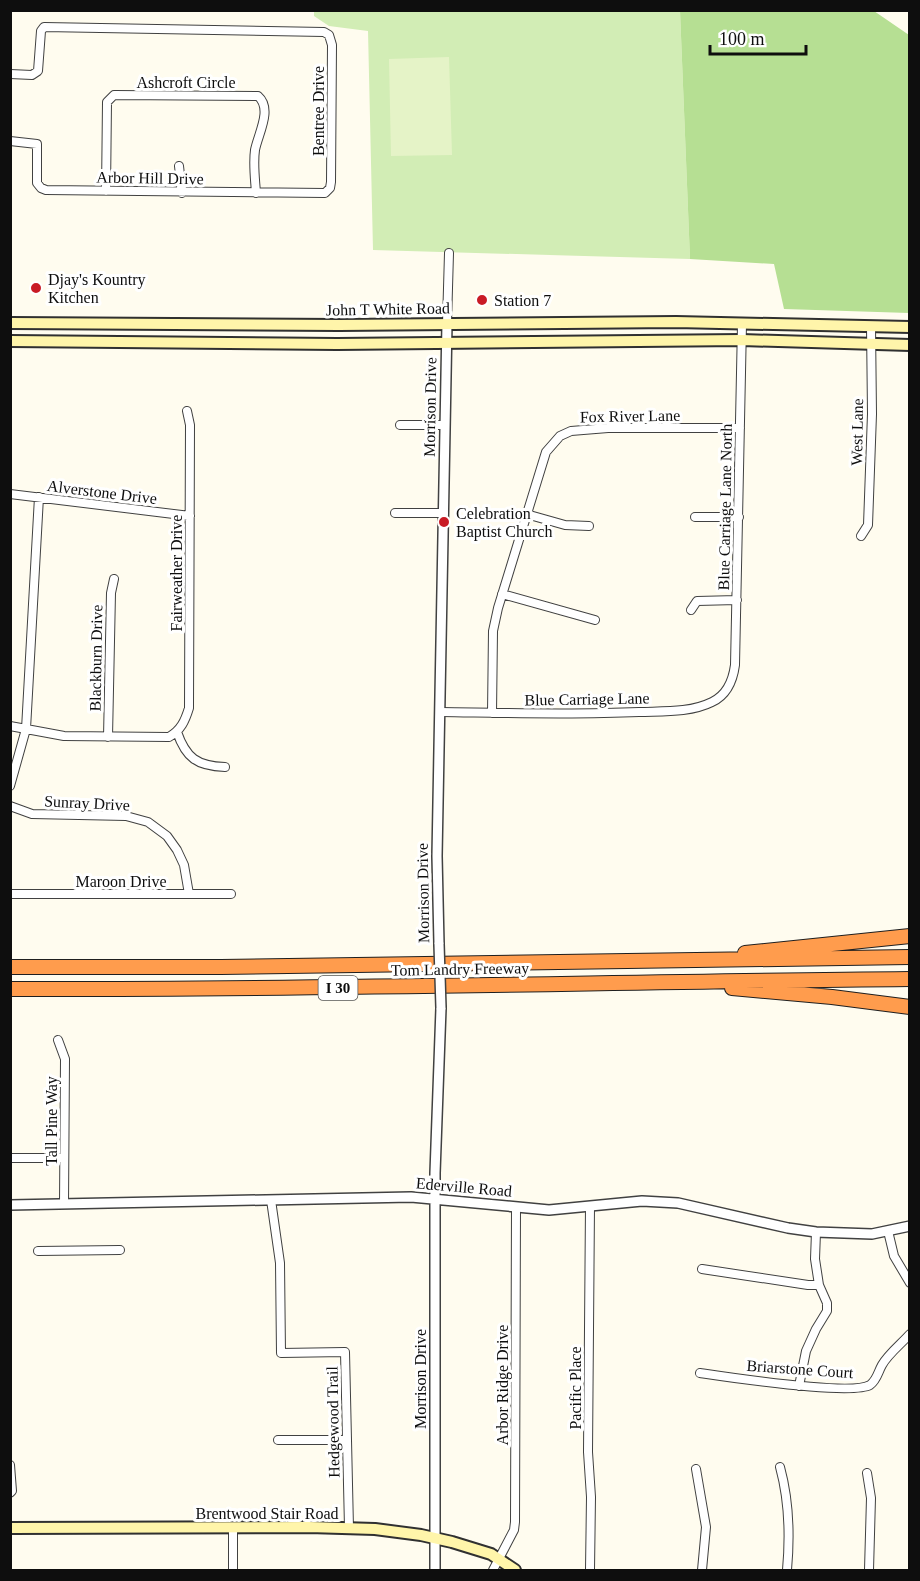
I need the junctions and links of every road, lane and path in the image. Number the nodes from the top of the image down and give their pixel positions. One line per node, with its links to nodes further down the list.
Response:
1 (10, 74): 4 (street, Bentree Drive)
2 (10, 141): 5 (street, Arbor Hill Drive)
3 (180, 166): 6 (street)
4 (330, 188): 7 (street, Arbor Hill Drive)
5 (106, 191): 6 (street, Arbor Hill Drive); 7 (street, Ashcroft Circle)
6 (182, 193): 7 (street, Arbor Hill Drive)
7 (256, 193)
8 (449, 254): 10 (street)
9 (10, 323): 10 (main road, John T White Road)
10 (447, 323): 11 (main road, John T White Road); 16 (street, Morrison Drive)
11 (742, 324): 12 (main road, John T White Road); 14 (street, Blue Carriage Lane North)
12 (871, 326): 13 (main road, John T White Road); 17 (street, West Lane)
13 (909, 327)
14 (742, 340): 16 (main road, John T White Road); 17 (main road, John T White Road); 22 (street, Blue Carriage Lane North)
15 (10, 341): 16 (main road, John T White Road)
16 (446, 342): 21 (street, Morrison Drive)
17 (871, 344): 18 (main road, John T White Road); 32 (street, West Lane)
18 (909, 345)
19 (187, 411): 28 (street, Fairweather Drive)
20 (400, 425): 21 (street)
21 (445, 425): 26 (street, Morrison Drive)
22 (740, 428): 27 (street, Fox River Lane); 30 (street, Blue Carriage Lane North)
23 (10, 494): 24 (street, Alverstone Drive)
24 (39, 498): 28 (street, Alverstone Drive); 42 (street)
25 (395, 513): 26 (street)
26 (444, 513): 39 (street, Morrison Drive)
27 (526, 514): 31 (street); 34 (street, Fox River Lane)
28 (190, 516): 43 (street, Fairweather Drive)
29 (695, 517): 30 (street)
30 (739, 517): 35 (street, Blue Carriage Lane North)
31 (589, 526)
32 (861, 536)
33 (114, 579): 44 (street, Blackburn Drive)
34 (502, 594): 37 (street); 40 (street, Fox River Lane)
35 (736, 600): 36 (street); 38 (street, Blue Carriage Lane North)
36 (691, 610)
37 (595, 620)
38 (727, 689): 40 (street, Blue Carriage Lane)
39 (441, 712): 40 (street, Blue Carriage Lane); 62 (street, Morrison Drive, bridge)
40 (492, 713)
41 (10, 726): 42 (street)
42 (26, 729): 44 (street); 46 (street)
43 (177, 732): 44 (street); 45 (street)
44 (108, 737)
45 (225, 767)
46 (10, 786)
47 (10, 807): 49 (street, Sunray Drive)
48 (10, 894): 49 (street, Maroon Drive)
49 (189, 894): 50 (street, Maroon Drive)
50 (231, 894)
51 (909, 936): 53 (highway)
52 (909, 957): 53 (highway, Tom Landry Freeway / I 30)
53 (662, 962): 54 (highway, Tom Landry Freeway / I 30)
54 (10, 967)
55 (909, 980): 56 (highway, Tom Landry Freeway / I 30)
56 (664, 981): 57 (highway, Tom Landry Freeway / I 30); 58 (highway)
57 (10, 989)
58 (909, 1007)
59 (58, 1040): 61 (street, Tall Pine Way)
60 (10, 1158): 61 (street)
61 (64, 1158): 64 (street, Tall Pine Way)
62 (436, 1198): 63 (street, Ederville Road); 66 (street, Ederville Road); 89 (street, Morrison Drive)
63 (271, 1200): 64 (street, Ederville Road); 80 (street, Hedgewood Trail)
64 (64, 1204): 65 (street, Ederville Road)
65 (10, 1205)
66 (516, 1206): 67 (street, Ederville Road); 90 (street, Arbor Ridge Drive)
67 (590, 1206): 70 (street, Ederville Road); 95 (street, Pacific Place)
68 (909, 1226): 69 (street, Ederville Road)
69 (888, 1231): 70 (street, Ederville Road); 74 (street)
70 (816, 1232): 75 (street)
71 (120, 1250): 72 (street)
72 (38, 1251)
73 (702, 1269): 75 (street)
74 (909, 1283)
75 (819, 1285): 78 (street)
76 (909, 1334): 78 (street, Briarstone Court)
77 (700, 1373): 78 (street, Briarstone Court)
78 (799, 1386)
79 (278, 1440): 80 (street)
80 (346, 1440): 88 (street, Hedgewood Trail)
81 (10, 1465): 85 (street)
82 (780, 1467): 97 (street)
83 (696, 1469): 96 (street)
84 (867, 1473): 98 (street)
85 (10, 1493)
86 (233, 1527): 87 (main road, Brentwood Stair Road); 88 (main road, Brentwood Stair Road); 91 (street)
87 (10, 1528)
88 (349, 1528): 89 (main road, Brentwood Stair Road)
89 (435, 1538): 90 (main road, Brentwood Stair Road); 92 (street, Morrison Drive)
90 (499, 1559): 93 (street, Arbor Ridge Drive); 94 (main road, Brentwood Stair Road)
91 (233, 1570)
92 (435, 1570)
93 (493, 1570)
94 (514, 1570)
95 (590, 1570)
96 (702, 1570)
97 (787, 1570)
98 (869, 1570)

